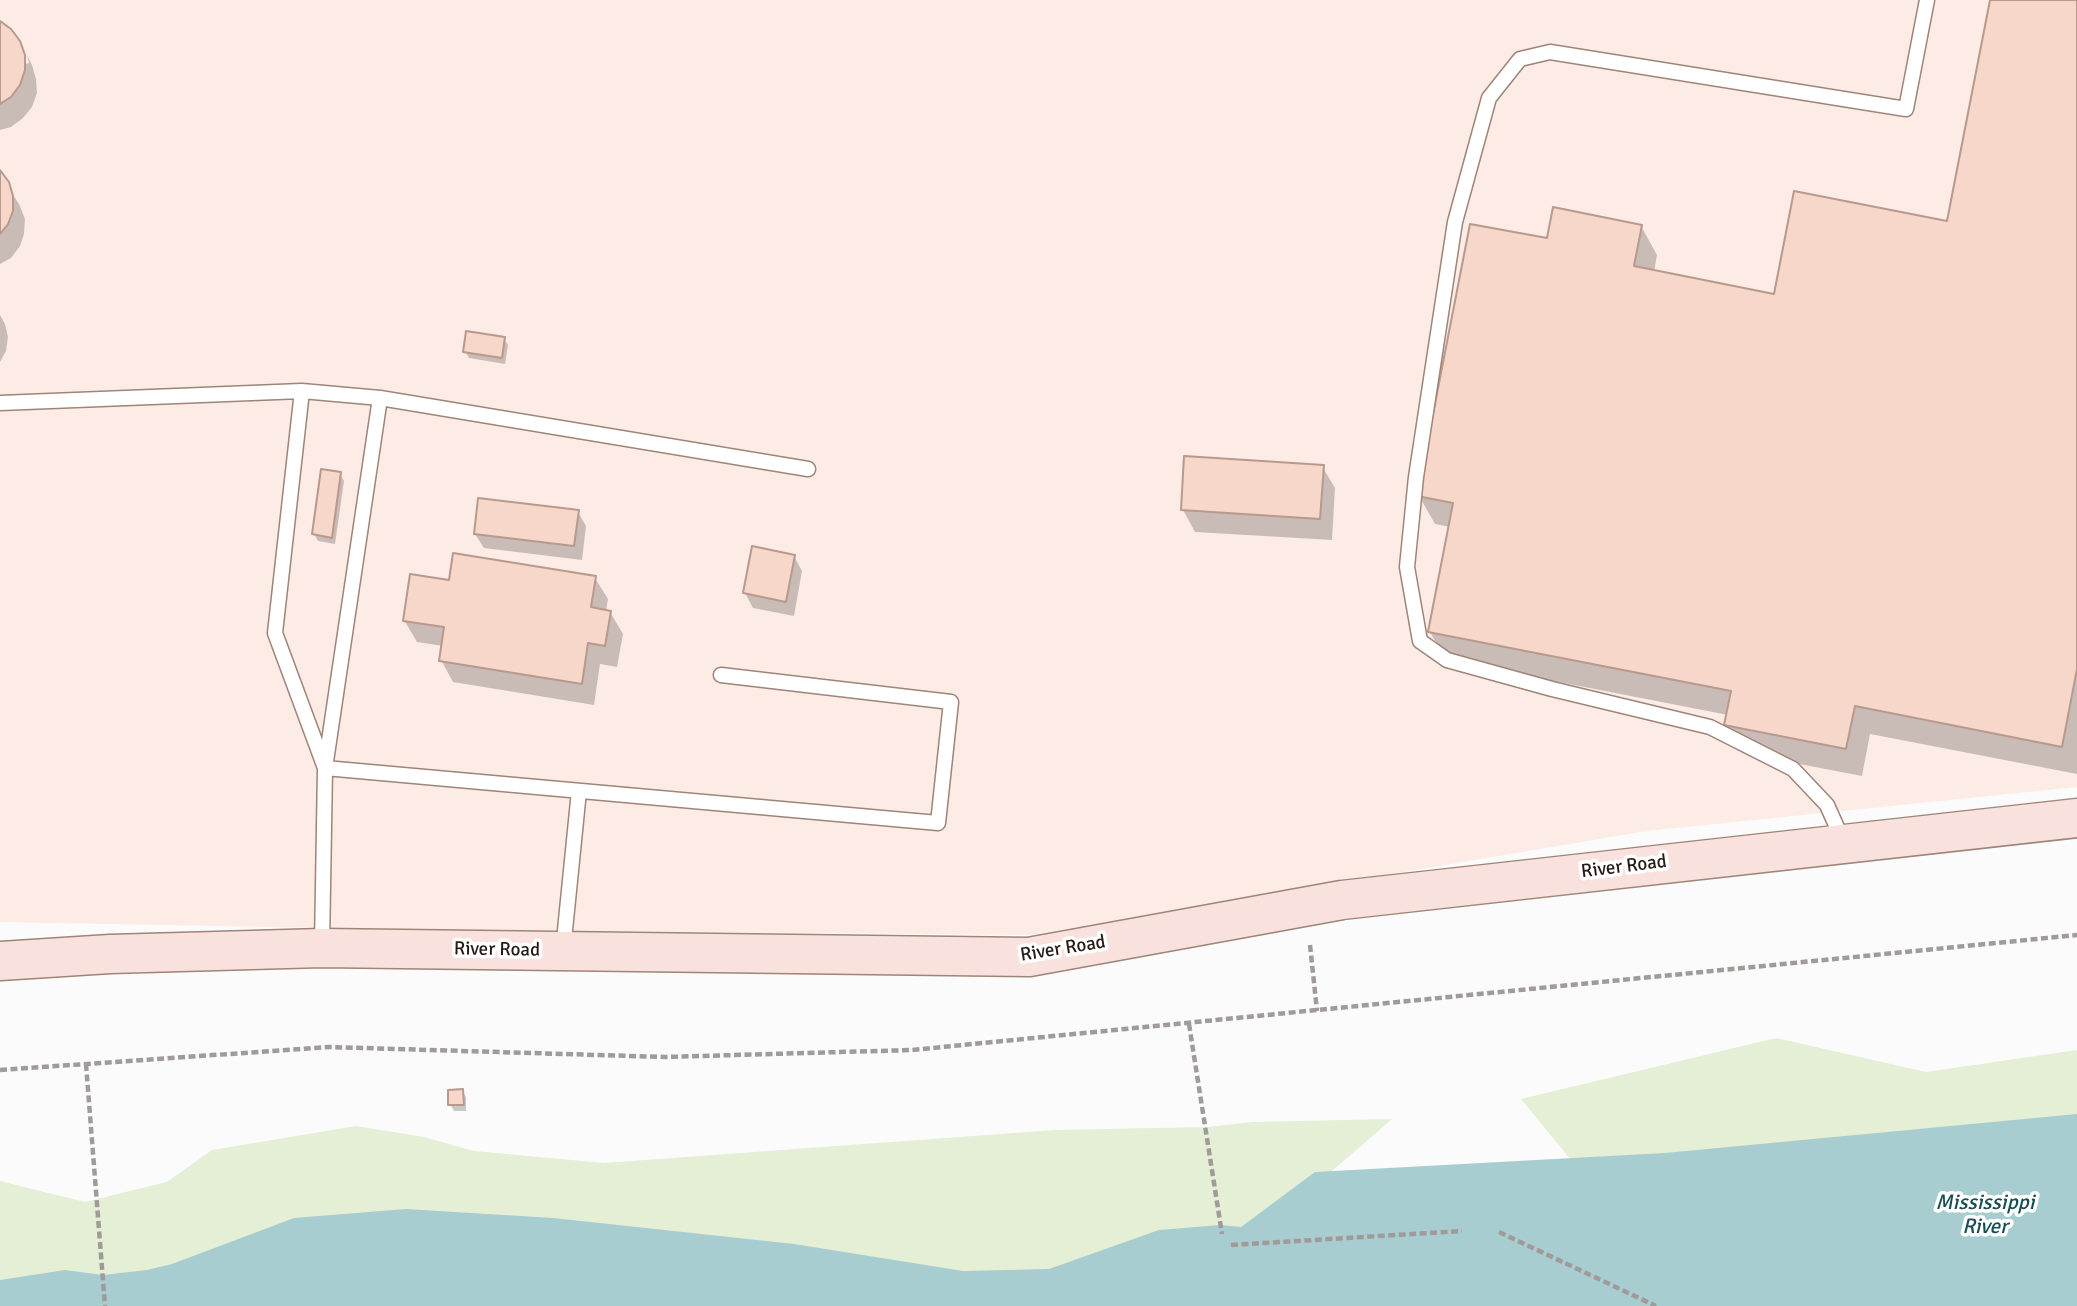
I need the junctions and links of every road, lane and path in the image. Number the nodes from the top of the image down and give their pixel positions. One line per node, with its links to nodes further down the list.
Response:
1 (1927, 0): 10 (lane)
2 (302, 391): 3 (lane); 4 (lane); 7 (lane)
3 (380, 398): 5 (lane); 7 (lane)
4 (0, 403)
5 (808, 469)
6 (721, 675): 8 (lane)
7 (325, 768): 8 (lane); 13 (lane)
8 (579, 792): 14 (lane)
9 (2077, 818): 10 (main road, River Road)
10 (1843, 842): 11 (main road, River Road)
11 (1306, 906): 14 (main road, River Road); 16 (path)
12 (2077, 934): 16 (path)
13 (322, 948): 14 (main road, River Road); 15 (main road, River Road)
14 (563, 951)
15 (0, 961)
16 (1317, 1011): 17 (path)
17 (1189, 1024): 18 (path); 22 (path)
18 (86, 1064): 19 (path); 24 (path)
19 (0, 1070)
20 (1462, 1231): 23 (path)
21 (1499, 1232): 25 (path)
22 (1222, 1234)
23 (1231, 1245)
24 (106, 1306)
25 (1656, 1306)

